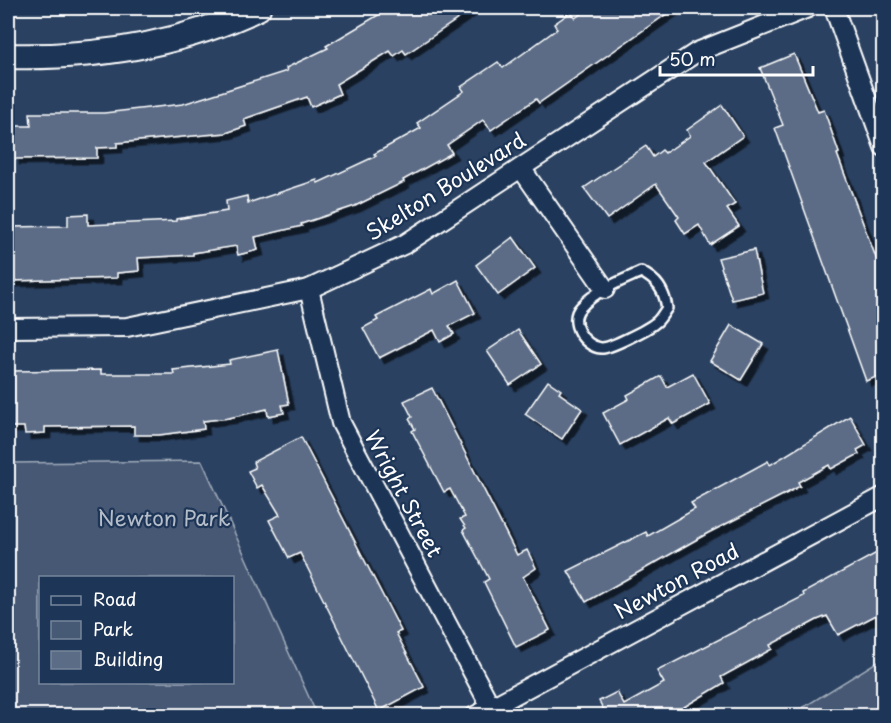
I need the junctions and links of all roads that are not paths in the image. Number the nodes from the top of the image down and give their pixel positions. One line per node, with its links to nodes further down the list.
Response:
1 (258, 8): 4 (street)
2 (808, 8): 6 (street, Skelton Boulevard)
3 (834, 8): 5 (street)
4 (8, 56)
5 (884, 147)
6 (521, 168): 7 (street, Skelton Boulevard); 8 (street)
7 (309, 289): 9 (street, Skelton Boulevard); 11 (street, Wright Street)
8 (605, 289): 8 (lane)
9 (8, 328)
10 (884, 496): 11 (street, Newton Road)
11 (483, 711)

